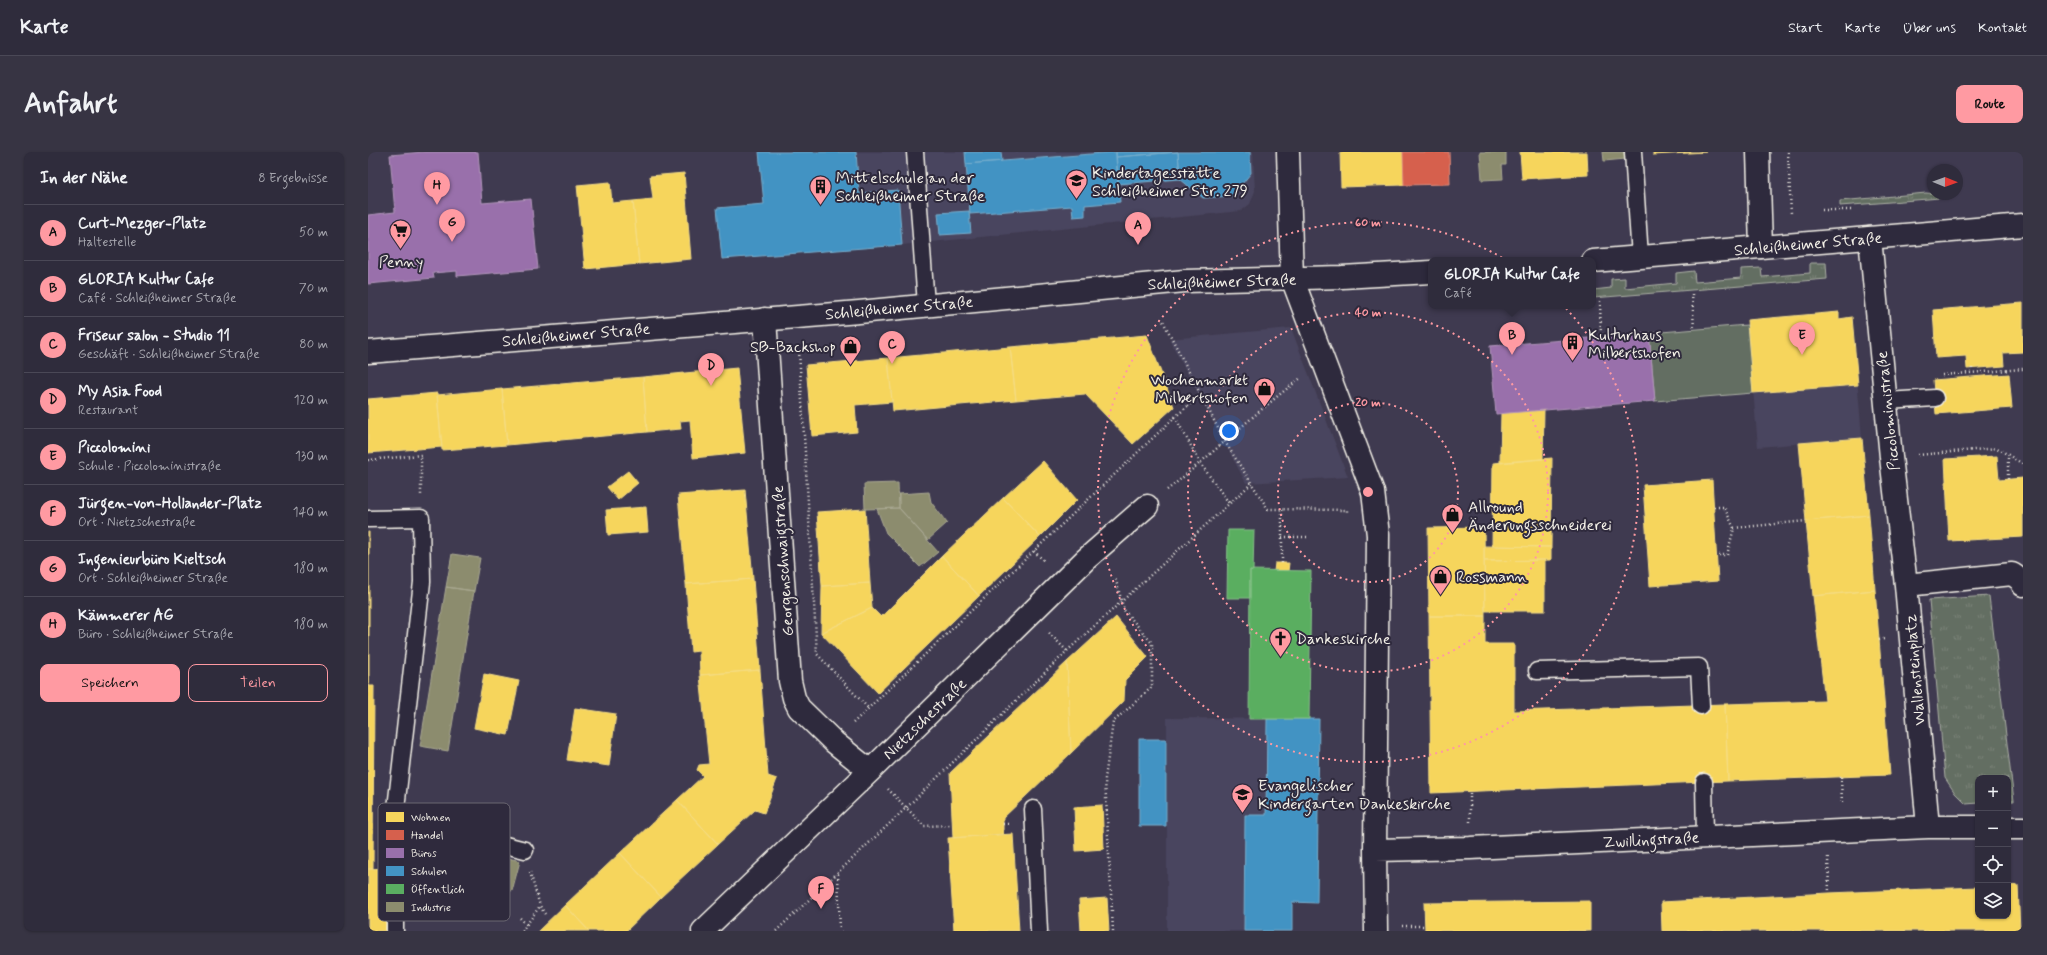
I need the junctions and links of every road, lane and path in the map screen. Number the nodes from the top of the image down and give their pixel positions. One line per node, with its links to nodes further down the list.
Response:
1 (915, 152): 16 (lane)
2 (1288, 152): 13 (street)
3 (1633, 152): 10 (lane)
4 (1758, 152): 9 (street)
5 (1788, 152): 6 (path)
6 (1791, 214)
7 (2023, 225): 8 (street, Schleißheimer Straße)
8 (1870, 238): 9 (street, Schleißheimer Straße); 30 (street, Piccoloministraße)
9 (1761, 247): 10 (street, Schleißheimer Straße)
10 (1640, 257): 11 (street, Schleißheimer Straße)
11 (1596, 261)
12 (1428, 272): 13 (street, Schleißheimer Straße)
13 (1292, 278): 16 (street, Schleißheimer Straße); 23 (street)
14 (1692, 294): 19 (path)
15 (1600, 301): 20 (path)
16 (926, 305): 17 (street, Schleißheimer Straße)
17 (765, 319): 22 (street, Schleißheimer Straße); 61 (street, Georgenschwaigstraße)
18 (1163, 321): 28 (path)
19 (1694, 329)
20 (1602, 337)
21 (799, 351): 59 (path)
22 (368, 352)
23 (1324, 361): 32 (path); 76 (street)
24 (1972, 368): 26 (path)
25 (2023, 369): 26 (path)
26 (1972, 372): 27 (path)
27 (1936, 375)
28 (1201, 395): 31 (path); 32 (path)
29 (1935, 398): 30 (lane)
30 (1886, 401): 34 (street, Piccoloministraße)
31 (1175, 417): 36 (path); 59 (path)
32 (1225, 442): 36 (path); 39 (path)
33 (2008, 454): 34 (path); 37 (path); 38 (path)
34 (1891, 457): 54 (street, Piccoloministraße)
35 (368, 460): 45 (path)
36 (1201, 464): 40 (path); 41 (path)
37 (2023, 464)
38 (2008, 479)
39 (1252, 483): 40 (path); 43 (path)
40 (1229, 503): 56 (path)
41 (1147, 506): 61 (street, Nietzschestraße)
42 (1714, 507): 48 (path)
43 (1282, 509): 44 (path); 49 (path)
44 (1348, 517)
45 (421, 518): 46 (lane); 64 (lane)
46 (368, 519)
47 (1806, 521): 48 (path)
48 (1734, 528): 51 (path)
49 (1282, 536): 50 (path); 52 (path)
50 (1310, 537)
51 (1716, 555)
52 (1282, 563)
53 (1115, 578): 56 (path)
54 (1906, 585): 55 (street); 69 (street, Wallensteinplatz)
55 (2023, 585)
56 (1122, 601): 66 (path); 89 (path)
57 (1537, 671): 58 (lane)
58 (1701, 706)
59 (868, 708): 60 (path)
60 (848, 727)
61 (870, 771): 66 (path); 84 (street, Nietzschestraße)
62 (1704, 782): 73 (lane)
63 (1318, 802): 65 (path)
64 (397, 803)
65 (1349, 803)
66 (906, 808): 68 (path); 78 (path)
67 (1033, 809): 88 (lane)
68 (952, 825)
69 (1928, 827): 70 (street); 73 (street, Zwillingstraße)
70 (1975, 827)
71 (2011, 828): 72 (street)
72 (2023, 828)
73 (1705, 837): 76 (street, Zwillingstraße)
74 (510, 846): 75 (lane)
75 (524, 850): 80 (path)
76 (1375, 850): 90 (street)
77 (1828, 857): 79 (path)
78 (838, 874): 86 (path); 87 (path)
79 (1829, 893)
80 (540, 906): 81 (path); 85 (path)
81 (545, 914)
82 (1400, 926): 83 (path)
83 (1424, 926)
84 (708, 929)
85 (522, 931)
86 (776, 931)
87 (840, 931)
88 (1039, 931)
89 (1113, 931)
90 (1376, 931)

